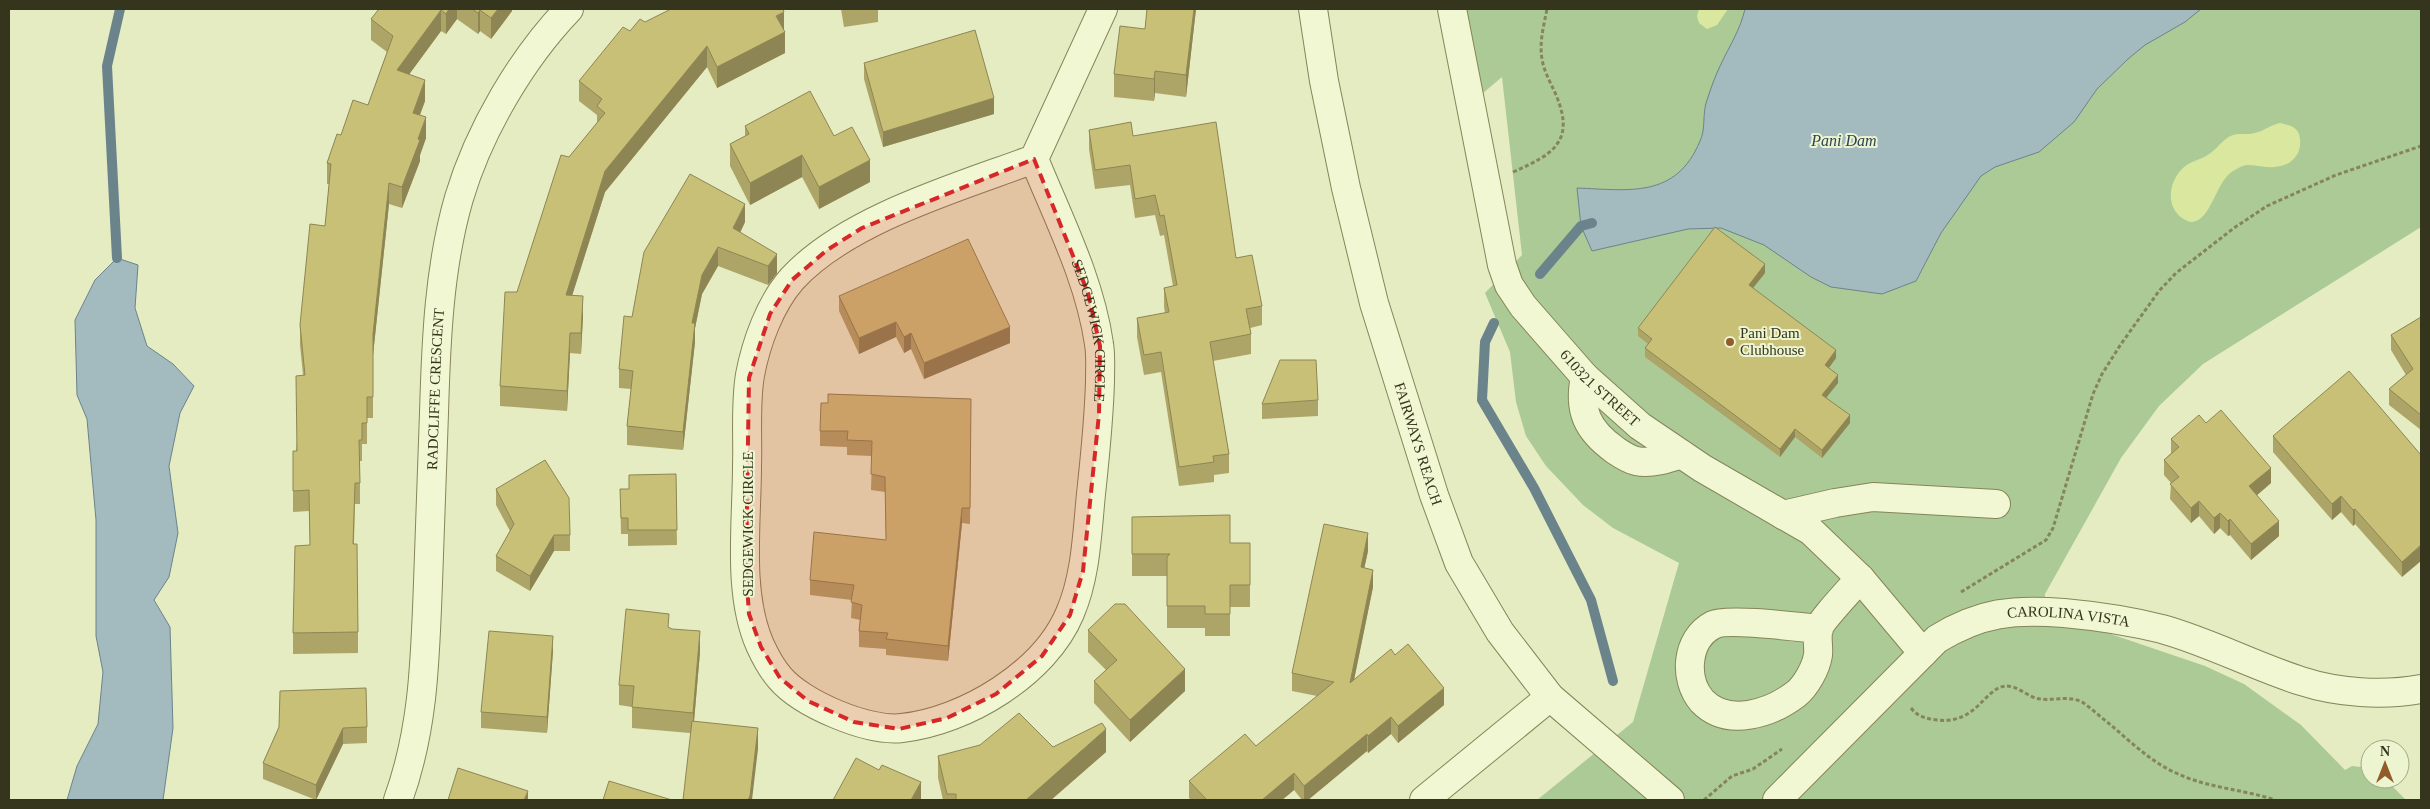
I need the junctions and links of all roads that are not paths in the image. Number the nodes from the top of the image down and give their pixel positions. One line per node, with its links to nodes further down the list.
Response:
1 (569, 9): 15 (street, RADCLIFFE CRESCENT)
2 (1103, 9): 5 (street)
3 (1313, 9): 14 (street, FAIRWAYS REACH)
4 (1452, 9): 6 (street, 610321 STREET)
5 (1034, 159): 5 (street, SEDGEWICK CIRCLE)
6 (1585, 377): 7 (street, 610321 STREET); 7 (street)
7 (1681, 454): 9 (street, 610321 STREET)
8 (1996, 504): 9 (street)
9 (1783, 515): 10 (street, 610321 STREET)
10 (1860, 578): 11 (street); 12 (street, 610321 STREET)
11 (1819, 628): 11 (street)
12 (1923, 653): 13 (street, CAROLINA VISTA); 18 (street, CAROLINA VISTA)
13 (2421, 689)
14 (1550, 698): 16 (street); 17 (street, FAIRWAYS REACH)
15 (398, 800)
16 (1424, 800)
17 (1670, 800)
18 (1777, 800)

